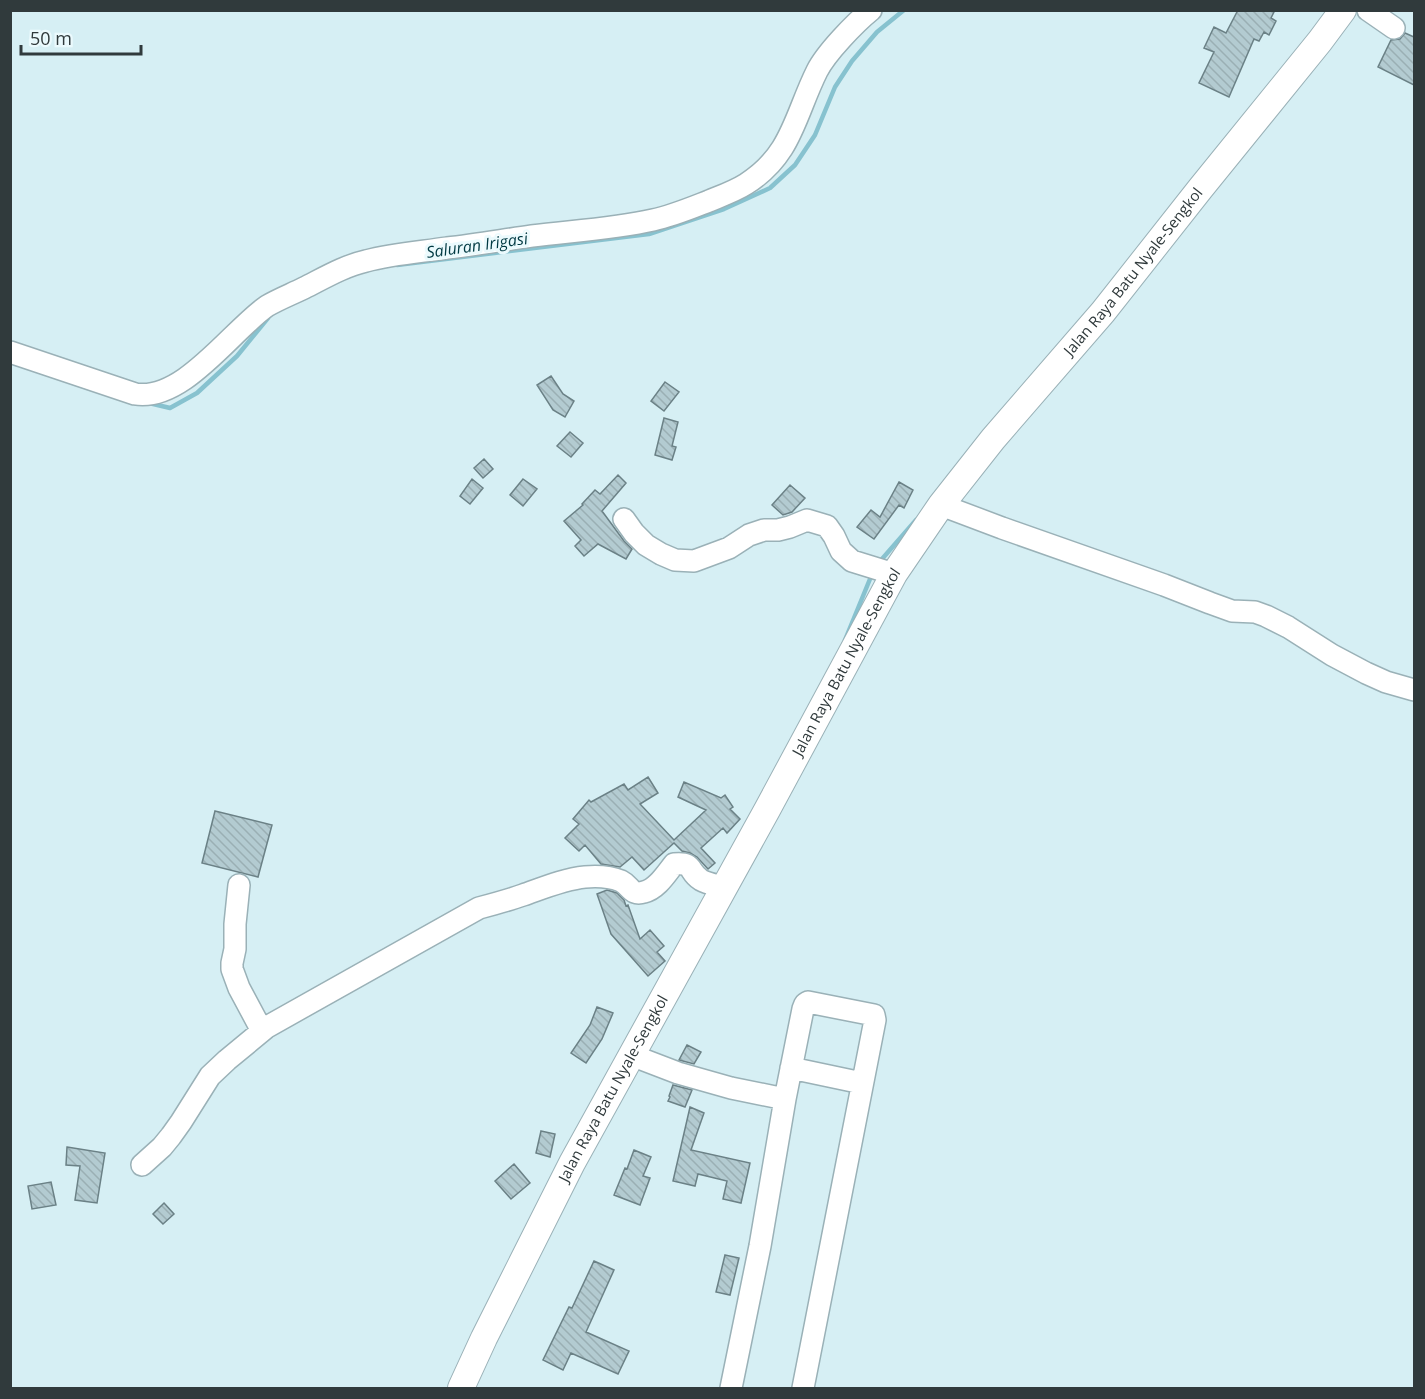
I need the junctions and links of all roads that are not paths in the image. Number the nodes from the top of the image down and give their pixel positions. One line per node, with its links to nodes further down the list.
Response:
1 (871, 10): 5 (street)
2 (1343, 10): 6 (main road, Jalan Raya Batu Nyale-Sengkol)
3 (1368, 10): 4 (street)
4 (1394, 28)
5 (10, 352)
6 (941, 505): 8 (main road, Jalan Raya Batu Nyale-Sengkol); 9 (street)
7 (624, 519): 8 (street)
8 (894, 574): 11 (main road, Jalan Raya Batu Nyale-Sengkol)
9 (1414, 690)
10 (239, 885): 12 (street)
11 (724, 887): 12 (street); 13 (main road, Jalan Raya Batu Nyale-Sengkol)
12 (262, 1031): 17 (street)
13 (631, 1055): 16 (street); 18 (main road, Jalan Raya Batu Nyale-Sengkol)
14 (791, 1068): 15 (street); 15 (street); 16 (street)
15 (862, 1083): 20 (street)
16 (785, 1100): 19 (street)
17 (142, 1165)
18 (461, 1389)
19 (731, 1389)
20 (803, 1389)

